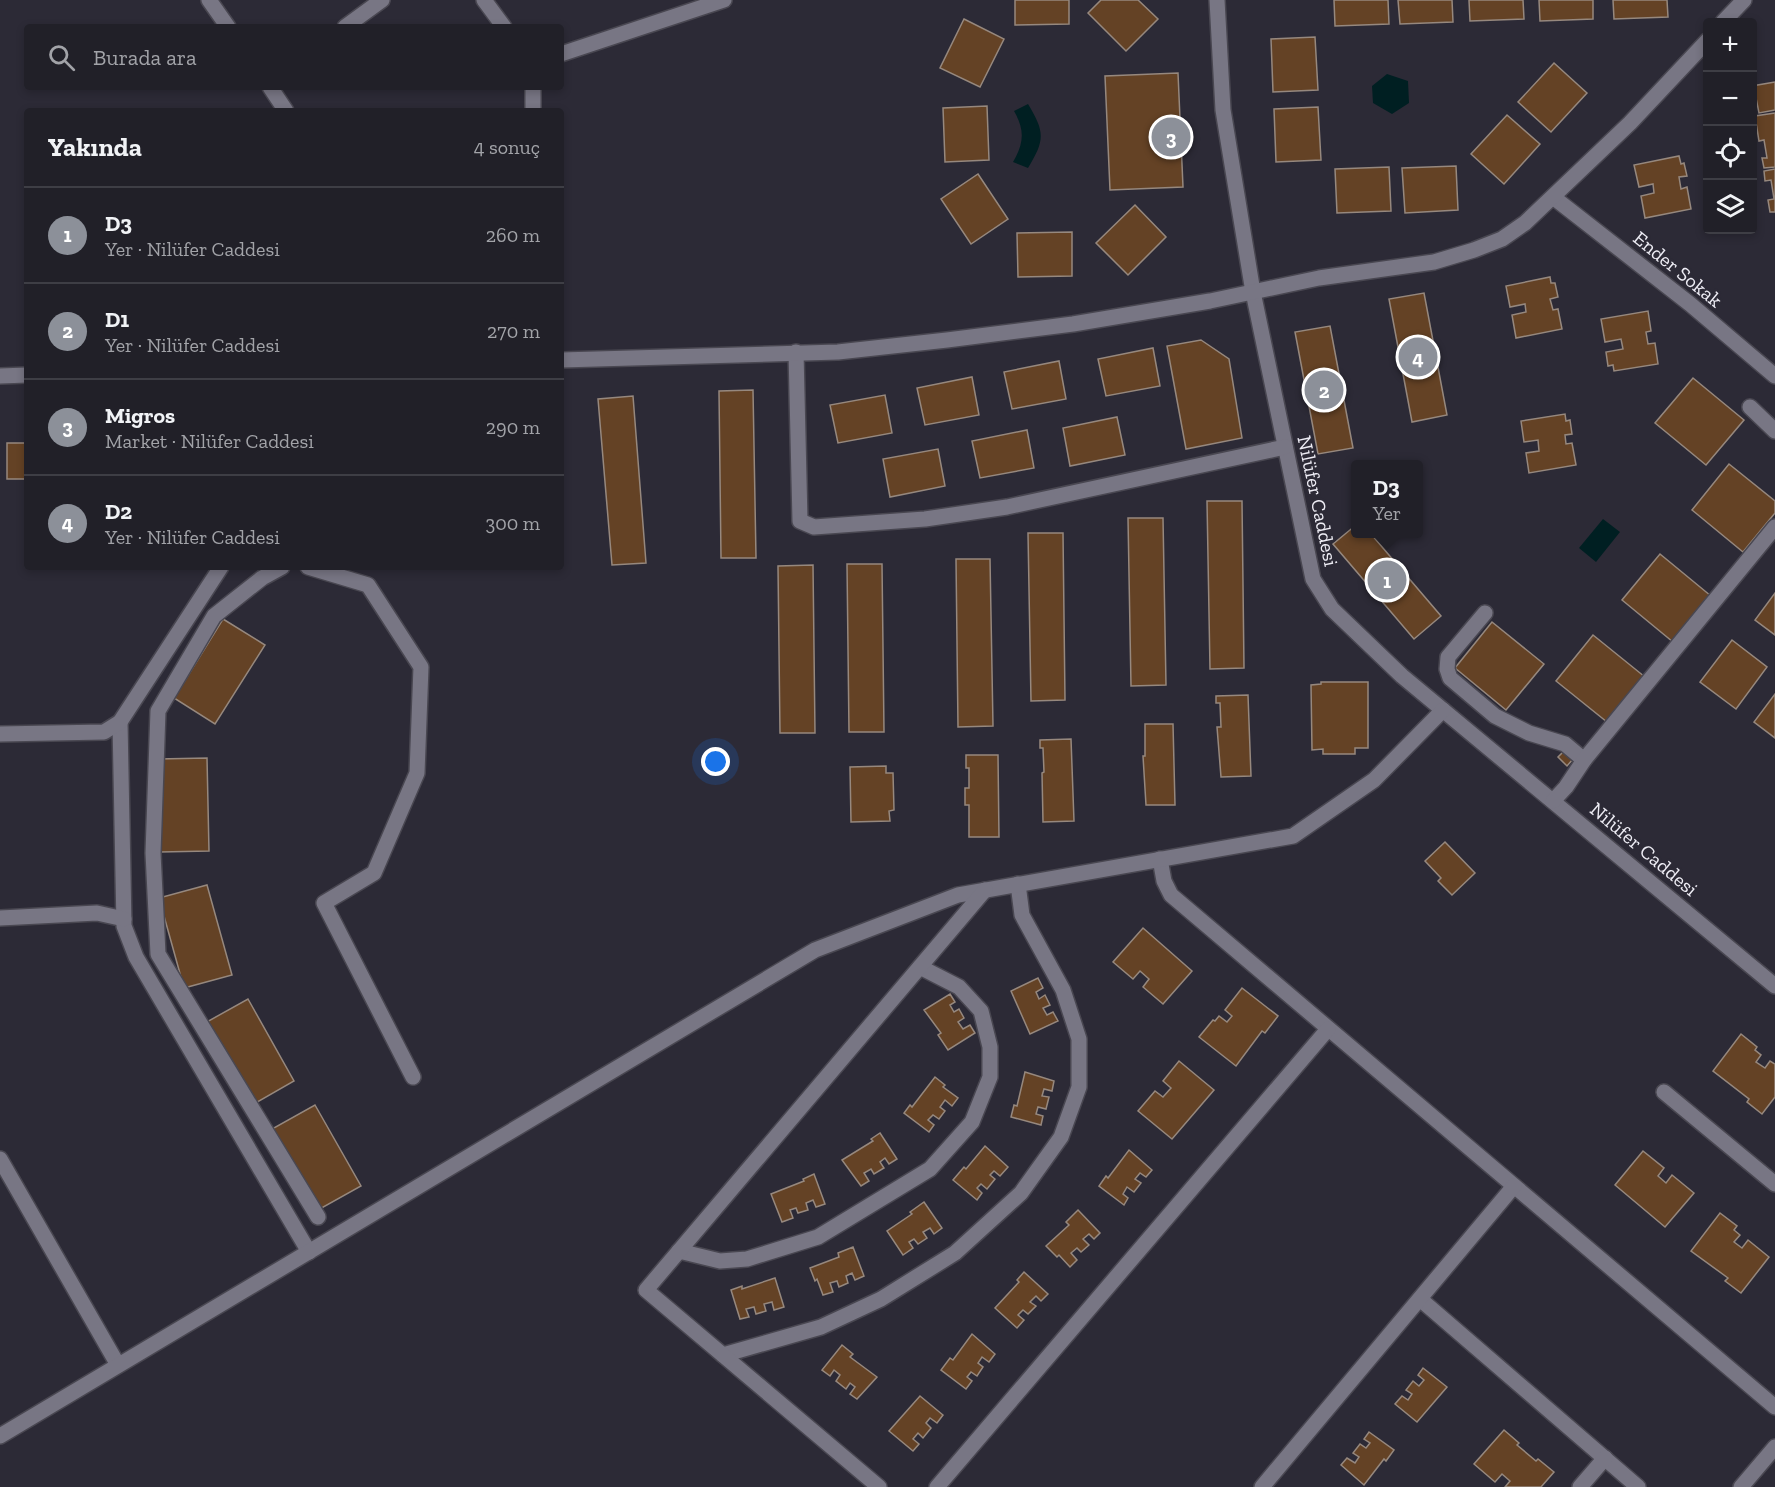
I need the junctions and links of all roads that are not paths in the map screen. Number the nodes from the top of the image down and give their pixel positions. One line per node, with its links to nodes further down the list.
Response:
1 (209, 0): 8 (street)
2 (382, 0): 9 (street)
3 (484, 0): 10 (street)
4 (724, 0): 12 (street)
5 (1217, 0): 18 (street, Nilüfer Caddesi)
6 (1744, 0): 7 (street)
7 (1728, 18)
8 (226, 24)
9 (349, 24)
10 (502, 24)
11 (1703, 44): 17 (street)
12 (564, 53)
13 (272, 90): 15 (street)
14 (532, 90): 16 (street)
15 (284, 108)
16 (533, 108)
17 (1553, 197): 18 (street); 23 (street, Ender Sokak)
18 (1253, 292): 19 (street); 26 (street, Nilüfer Caddesi)
19 (796, 352): 20 (street); 26 (street)
20 (564, 360)
21 (24, 375): 22 (street)
22 (0, 376)
23 (1775, 376)
24 (1750, 406): 25 (street)
25 (1775, 431)
26 (1285, 447): 32 (street, Nilüfer Caddesi)
27 (1775, 527): 35 (street)
28 (219, 570): 33 (street)
29 (318, 570): 45 (street)
30 (258, 573): 50 (street)
31 (1485, 613): 35 (street)
32 (1443, 710): 36 (street, Nilüfer Caddesi); 37 (street)
33 (120, 722): 34 (street); 41 (street)
34 (0, 734)
35 (1584, 760): 36 (street)
36 (1553, 801): 43 (street, Nilüfer Caddesi)
37 (1160, 859): 38 (street); 44 (street)
38 (1018, 884): 39 (street); 54 (street)
39 (985, 890): 42 (street); 52 (street)
40 (0, 918): 41 (street)
41 (124, 918): 52 (street)
42 (920, 967): 51 (street); 51 (street)
43 (1775, 986)
44 (1329, 1029): 49 (street); 61 (street)
45 (413, 1077)
46 (1664, 1092): 48 (street)
47 (0, 1159): 55 (street)
48 (1775, 1184)
49 (1514, 1186): 53 (street); 56 (street)
50 (318, 1217)
51 (679, 1251): 54 (street)
52 (309, 1252): 55 (street)
53 (1420, 1299): 59 (street); 62 (street)
54 (723, 1355): 60 (street)
55 (118, 1365): 57 (street)
56 (1775, 1407)
57 (0, 1436)
58 (1775, 1447): 65 (street)
59 (1605, 1458): 63 (street); 64 (street)
60 (879, 1487)
61 (937, 1487)
62 (1262, 1487)
63 (1580, 1487)
64 (1638, 1487)
65 (1741, 1487)

